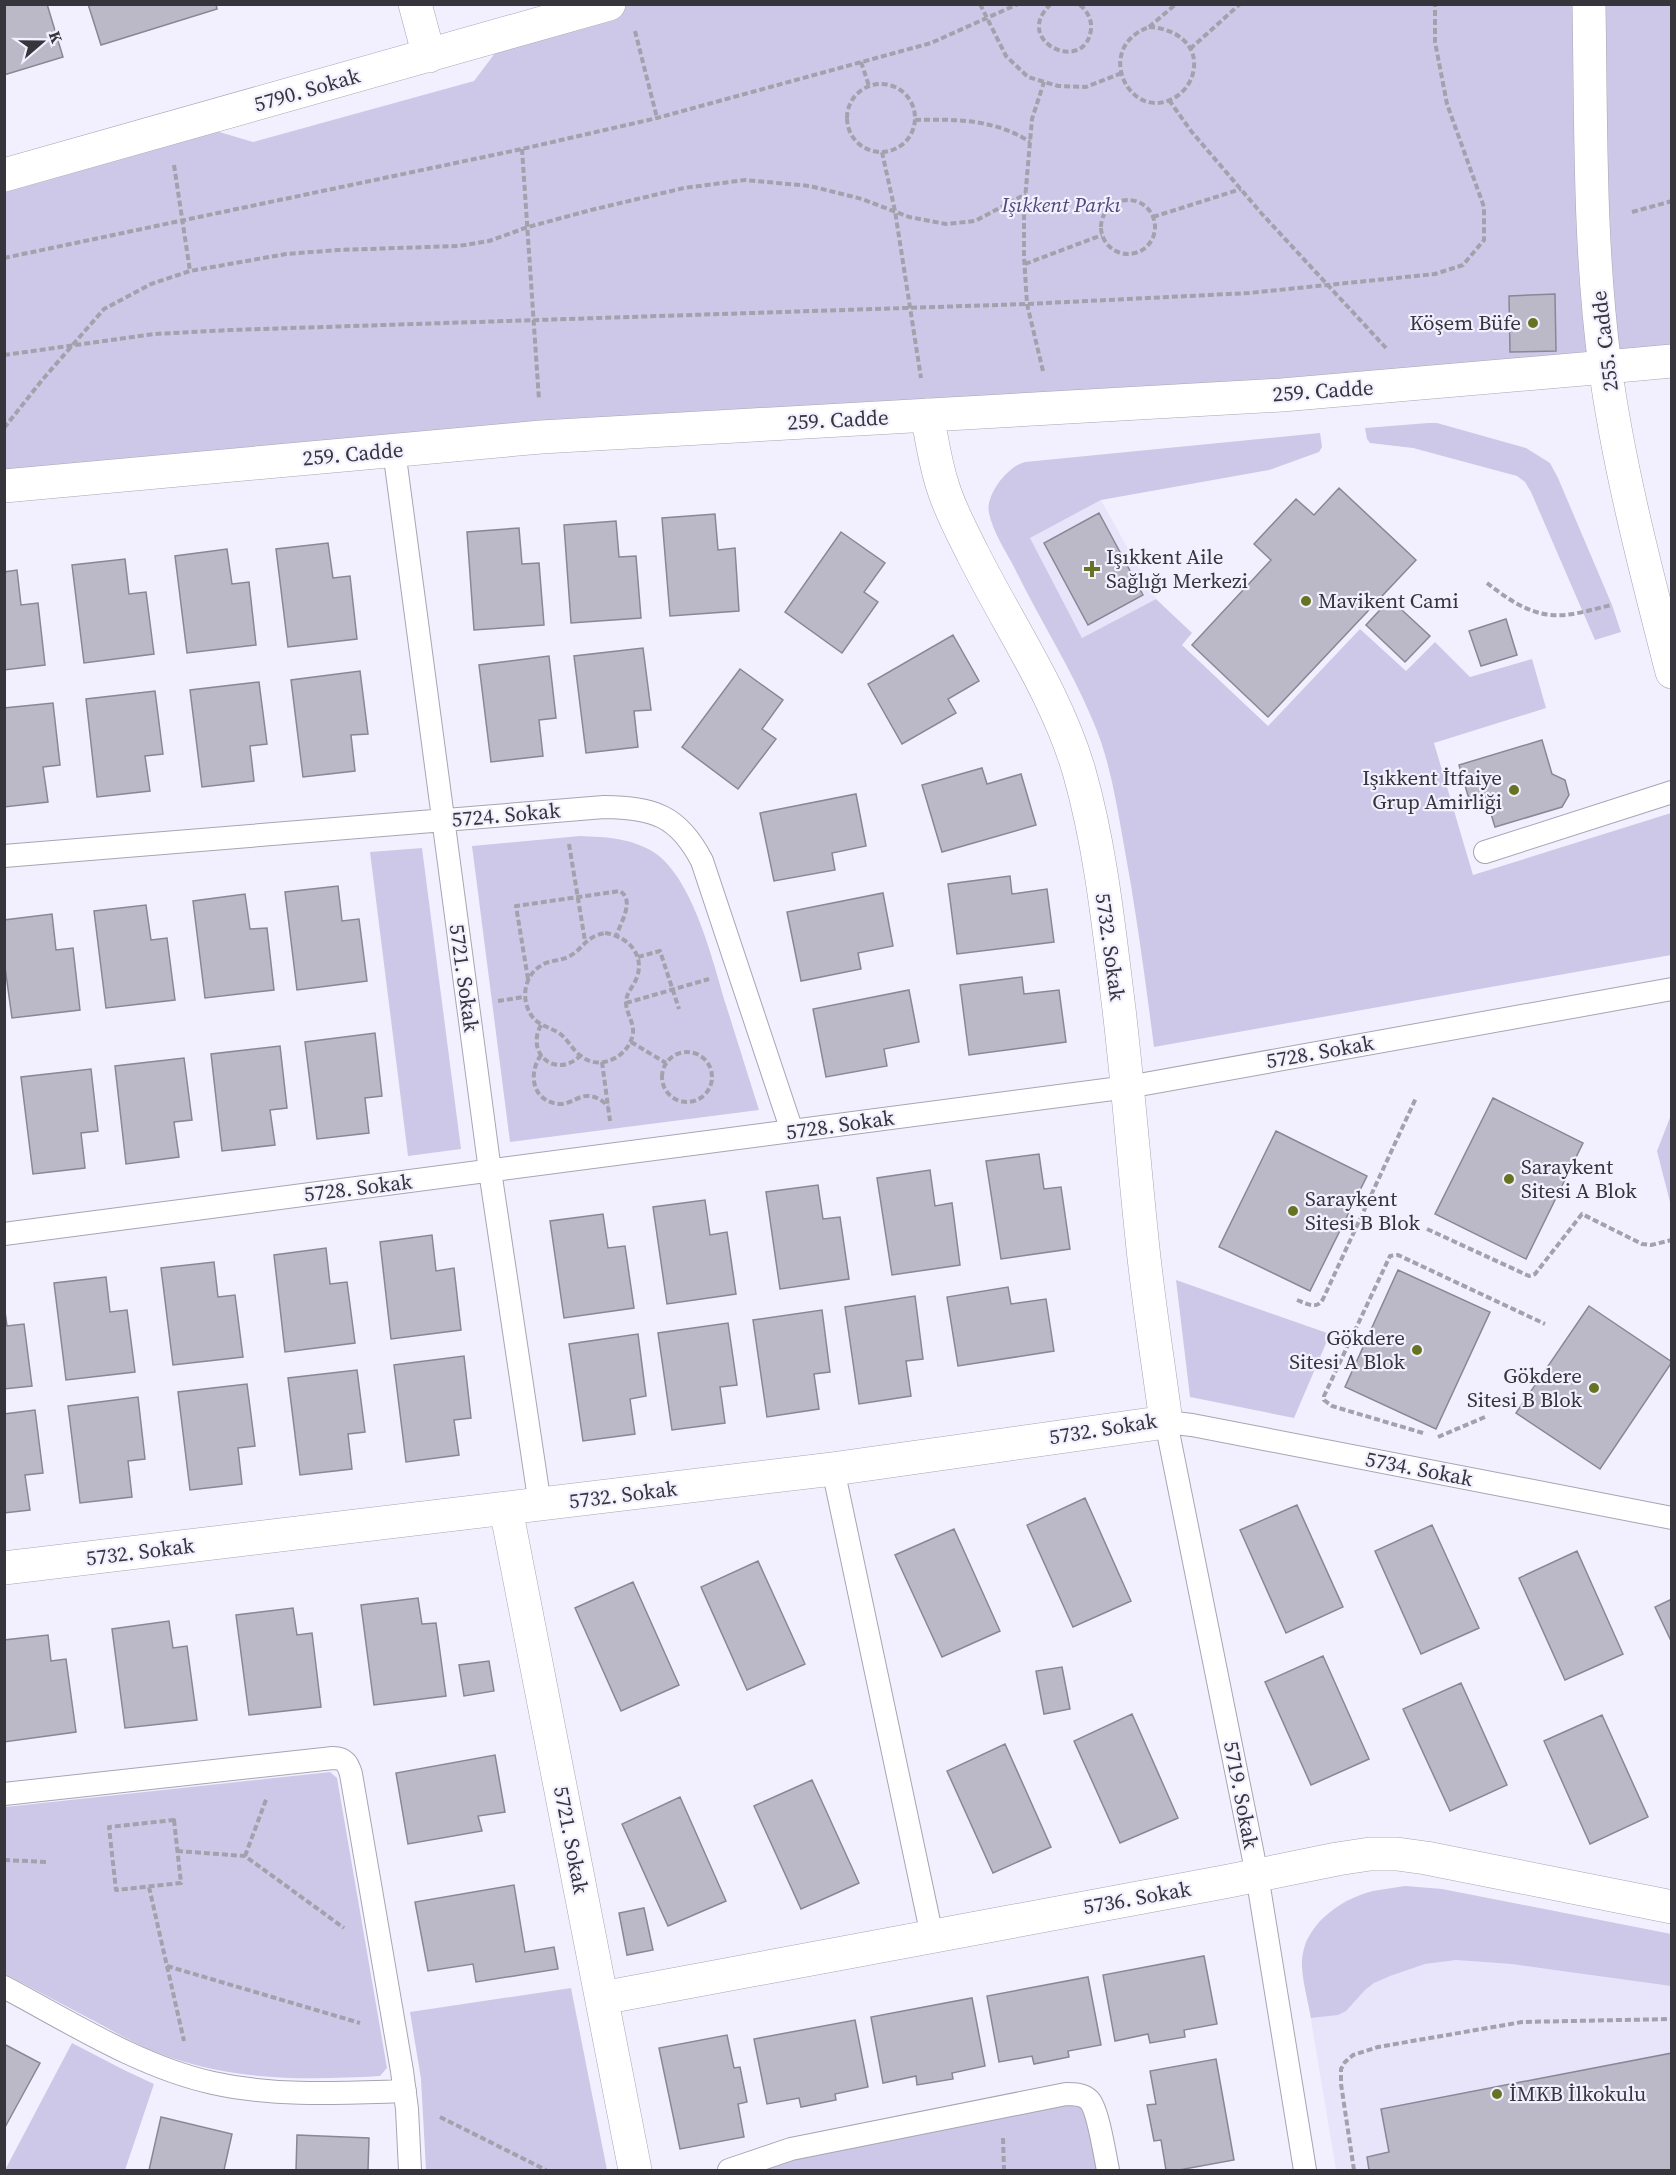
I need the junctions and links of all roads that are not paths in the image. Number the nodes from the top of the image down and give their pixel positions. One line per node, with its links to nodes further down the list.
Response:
1 (415, 4): 4 (street)
2 (609, 4): 4 (street, 5790. Sokak)
3 (1589, 4): 7 (street, 255. Cadde)
4 (429, 56): 5 (street, 5790. Sokak)
5 (4, 175)
6 (1671, 361): 7 (street, 259. Cadde)
7 (1606, 367): 8 (street, 259. Cadde); 11 (street, 255. Cadde)
8 (927, 415): 9 (street, 259. Cadde); 17 (street, 5732. Sokak)
9 (394, 450): 10 (street, 259. Cadde); 13 (lane, 5721. Sokak)
10 (4, 486)
11 (1671, 672)
12 (1671, 792): 14 (lane)
13 (443, 820): 15 (lane, 5724. Sokak); 18 (lane, 5724. Sokak); 19 (lane, 5721. Sokak)
14 (1485, 852)
15 (4, 856)
16 (1671, 989): 17 (lane, 5728. Sokak)
17 (1128, 1087): 18 (lane, 5728. Sokak); 21 (street, 5732. Sokak)
18 (792, 1131): 19 (lane, 5728. Sokak)
19 (489, 1171): 20 (lane, 5728. Sokak); 23 (lane, 5721. Sokak)
20 (4, 1234)
21 (1166, 1422): 22 (street, 5732. Sokak); 25 (lane, 5734. Sokak); 28 (lane, 5719. Sokak)
22 (833, 1469): 23 (street, 5732. Sokak); 30 (lane)
23 (540, 1505): 24 (street, 5732. Sokak)
24 (506, 1509): 26 (street, 5732. Sokak); 32 (street, 5721. Sokak)
25 (1671, 1518)
26 (4, 1568)
27 (4, 1794): 33 (lane)
28 (1257, 1875): 29 (street, 5736. Sokak); 30 (street, 5736. Sokak); 38 (lane, 5719. Sokak)
29 (1671, 1907)
30 (932, 1936): 32 (street, 5736. Sokak)
31 (4, 1988): 33 (lane)
32 (602, 1998): 35 (street, 5721. Sokak)
33 (406, 2100): 34 (lane)
34 (410, 2170)
35 (635, 2170)
36 (729, 2170): 37 (lane)
37 (1108, 2170)
38 (1305, 2170)

